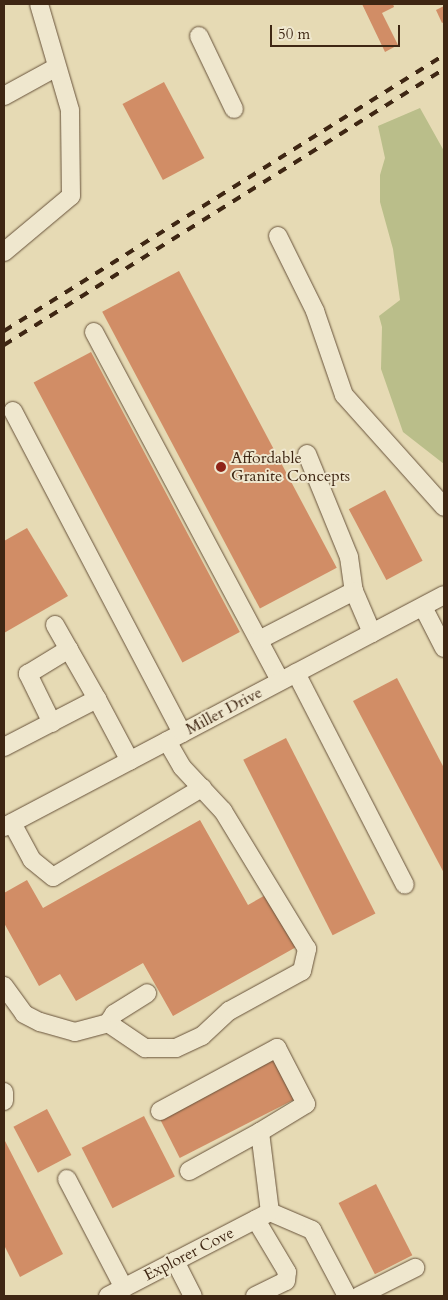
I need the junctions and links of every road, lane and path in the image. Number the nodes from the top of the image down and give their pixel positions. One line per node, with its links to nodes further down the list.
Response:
1 (39, 4): 3 (street)
2 (199, 36): 5 (street)
3 (57, 67): 4 (street); 7 (street)
4 (4, 96)
5 (234, 109)
6 (278, 236): 11 (street)
7 (4, 252)
8 (94, 332): 17 (street)
9 (13, 411): 23 (street)
10 (306, 454): 12 (street)
11 (444, 507)
12 (354, 591): 16 (street); 17 (street)
13 (444, 595): 14 (street, Miller Drive)
14 (422, 606): 16 (street, Miller Drive); 18 (street)
15 (55, 625): 19 (street)
16 (372, 633): 20 (street, Miller Drive)
17 (258, 640): 20 (street)
18 (444, 648)
19 (69, 649): 21 (street); 22 (street)
20 (288, 677): 23 (street, Miller Drive); 28 (street)
21 (97, 699): 22 (street); 25 (street)
22 (52, 724): 24 (street)
23 (175, 737): 25 (street, Miller Drive); 26 (street)
24 (4, 747)
25 (130, 761): 27 (street, Miller Drive)
26 (202, 788): 27 (street); 31 (street)
27 (8, 825)
28 (405, 885)
29 (4, 986): 31 (street)
30 (147, 993): 31 (street)
31 (108, 1023)
32 (4, 1092): 33 (street)
33 (4, 1101)
34 (160, 1111): 35 (street)
35 (260, 1132): 36 (street); 38 (street)
36 (189, 1171)
37 (67, 1180): 41 (street)
38 (263, 1216): 39 (street, Explorer Cove); 43 (street); 44 (street)
39 (175, 1261): 41 (street, Explorer Cove); 42 (street)
40 (415, 1268): 45 (street)
41 (116, 1292)
42 (193, 1296)
43 (255, 1296)
44 (347, 1296)
45 (359, 1296)

